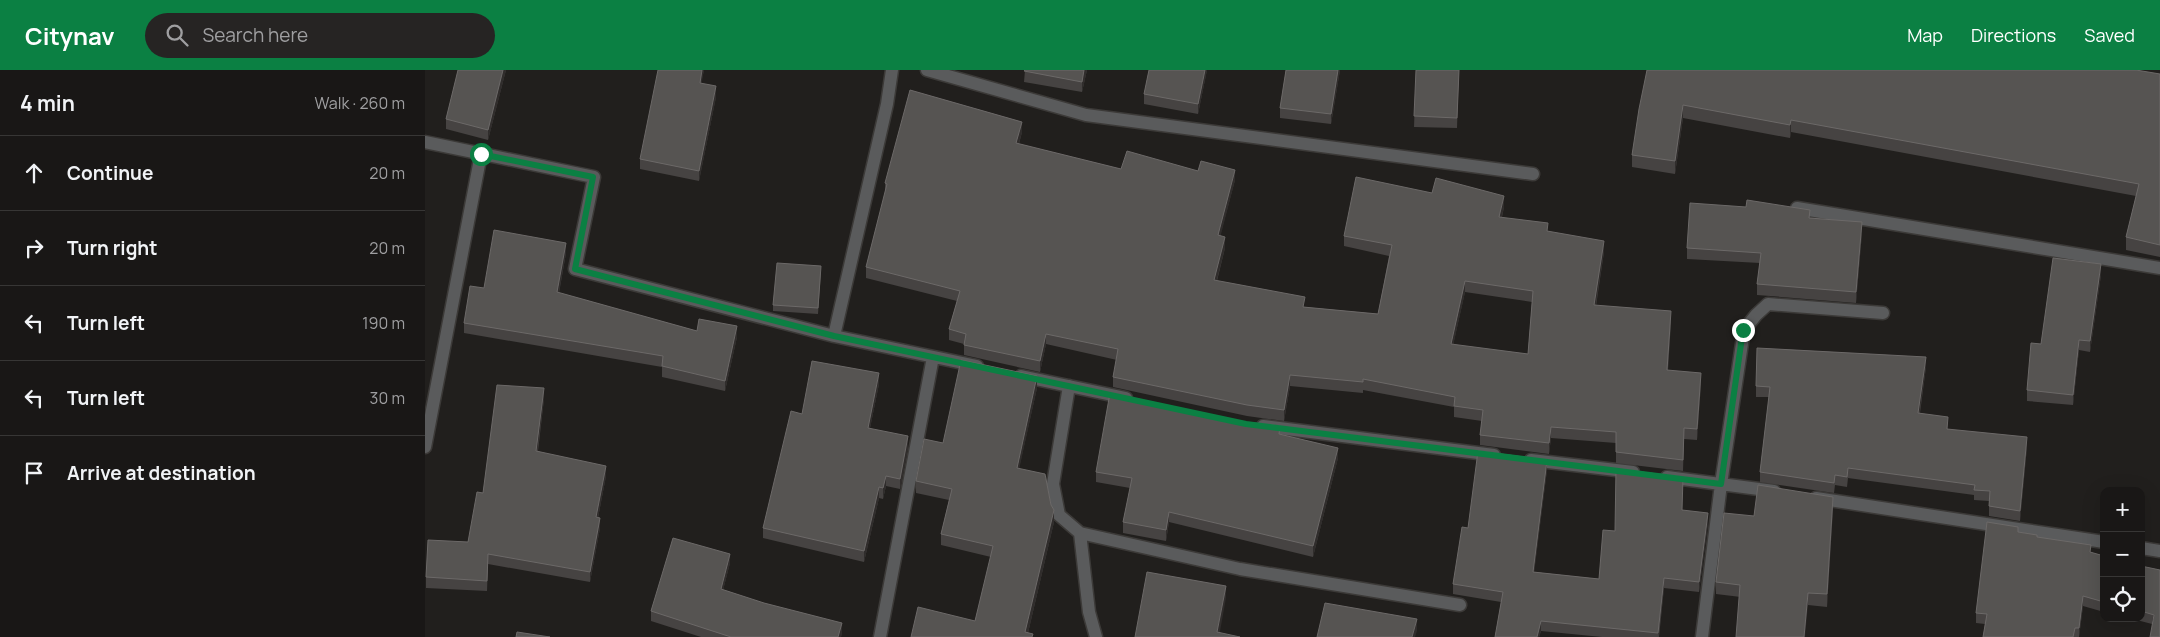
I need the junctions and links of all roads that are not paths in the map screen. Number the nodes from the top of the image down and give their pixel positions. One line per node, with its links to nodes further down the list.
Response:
1 (892, 70): 9 (street)
2 (927, 70): 5 (street)
3 (425, 142): 4 (street)
4 (481, 154): 9 (street); 16 (street)
5 (1533, 174)
6 (1797, 208): 7 (street)
7 (2160, 268)
8 (1883, 313): 19 (street)
9 (834, 336): 10 (street)
10 (933, 357): 11 (street); 25 (street)
11 (991, 369)
12 (1011, 373): 13 (street)
13 (1069, 386): 14 (street); 20 (street)
14 (1134, 400)
15 (1246, 424): 17 (street)
16 (425, 447)
17 (1503, 456)
18 (1523, 459): 19 (street)
19 (1721, 484): 21 (street); 27 (street)
20 (1080, 533): 24 (street); 26 (street)
21 (2100, 541)
22 (2145, 549): 23 (street)
23 (2160, 551)
24 (1460, 605)
25 (880, 637)
26 (1096, 637)
27 (1702, 637)

